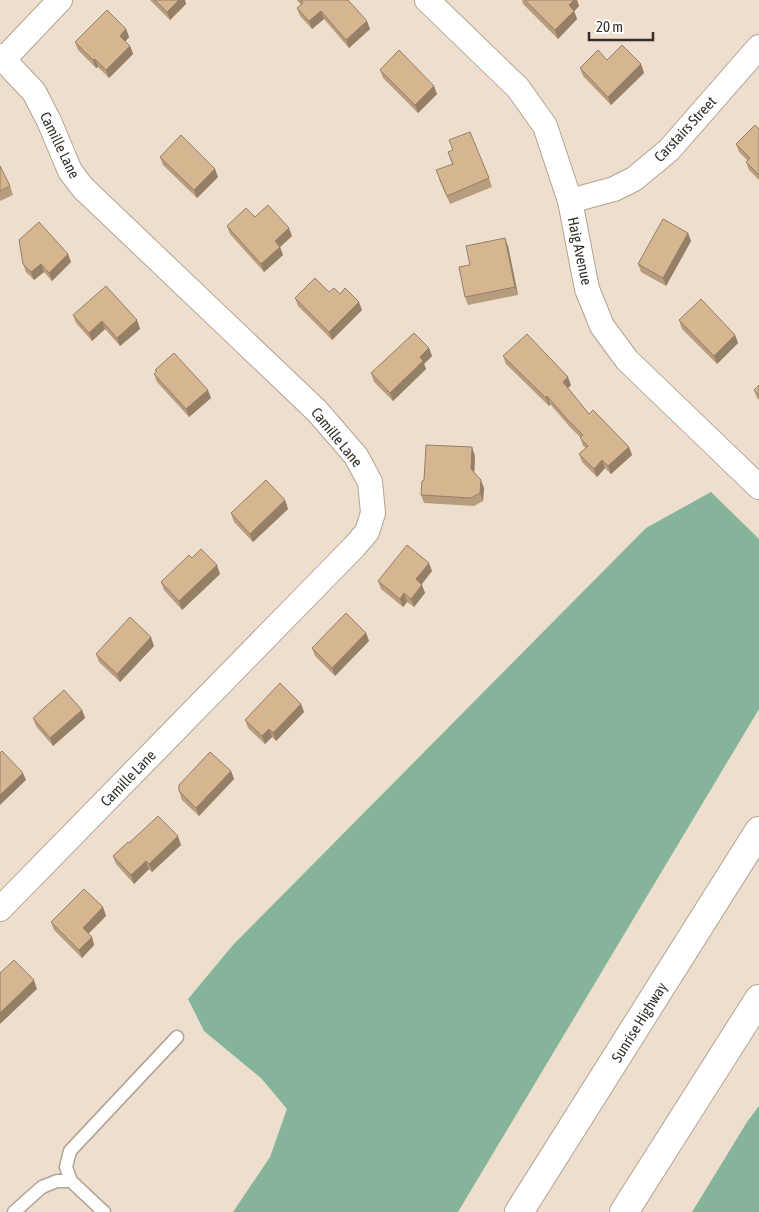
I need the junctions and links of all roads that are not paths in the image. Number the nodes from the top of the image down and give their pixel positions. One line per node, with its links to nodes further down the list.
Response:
1 (60, 0): 4 (street)
2 (427, 0): 5 (street, Haig Avenue)
3 (759, 48): 5 (street, Carstairs Street)
4 (2, 58): 8 (street, Camille Lane)
5 (570, 201): 6 (street, Haig Avenue)
6 (759, 487)
7 (759, 831): 14 (highway, Sunrise Highway)
8 (0, 909)
9 (759, 999): 15 (highway)
10 (177, 1037): 11 (lane)
11 (71, 1181): 12 (lane); 13 (lane)
12 (14, 1212)
13 (104, 1212)
14 (519, 1212)
15 (624, 1212)

